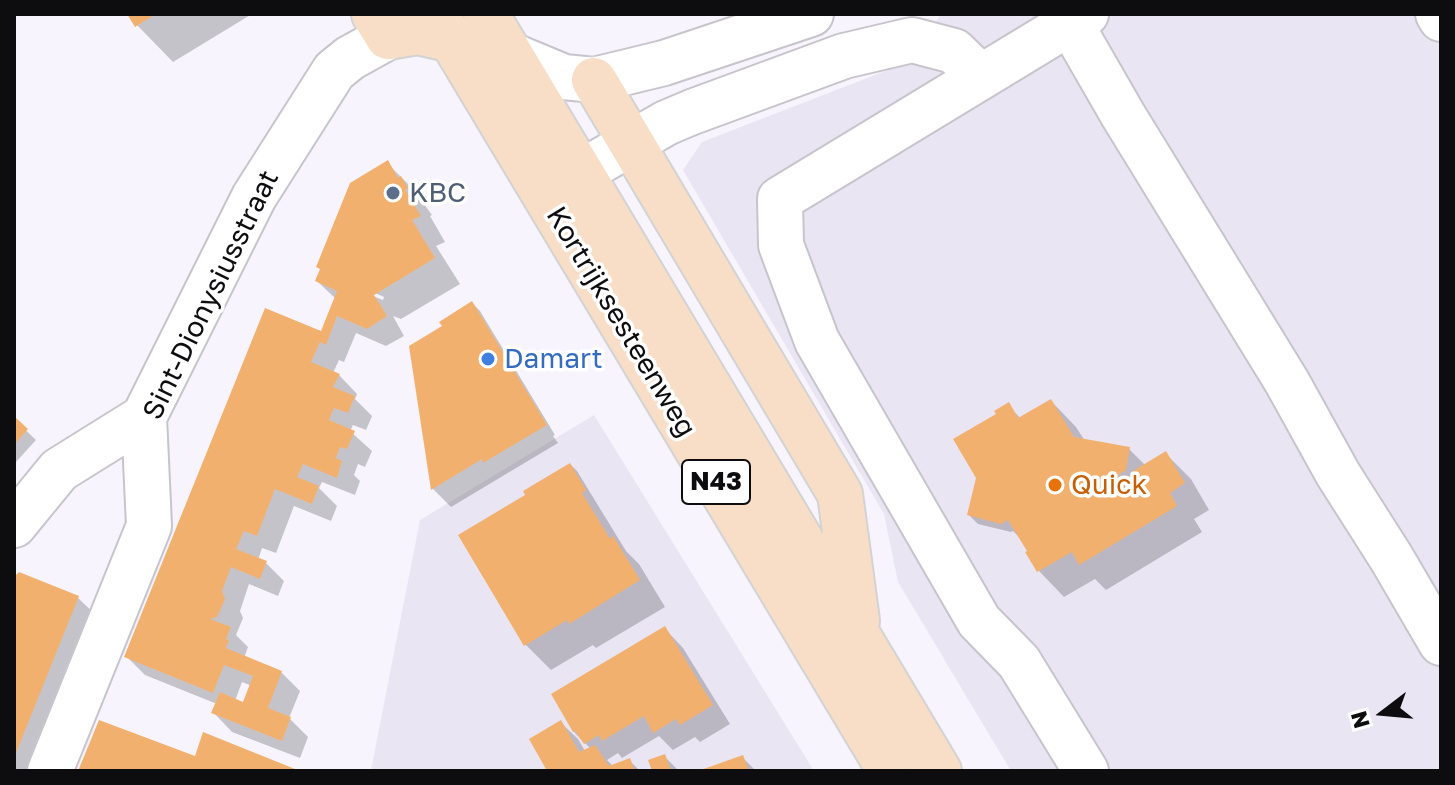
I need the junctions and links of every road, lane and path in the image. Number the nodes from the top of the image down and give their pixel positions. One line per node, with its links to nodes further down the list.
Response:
1 (486, 14): 6 (main road, Kortrijksesteenweg / N43)
2 (811, 14): 8 (street)
3 (1078, 18): 7 (street); 15 (street)
4 (381, 26): 5 (main road); 12 (street, Sint-Dionysiusstraat)
5 (443, 26): 6 (main road); 11 (main road, Kortrijksesteenweg / N43)
6 (511, 55): 8 (street); 10 (main road, Kortrijksesteenweg / N43)
7 (980, 76): 9 (street); 19 (street)
8 (594, 80): 9 (main road, N43)
9 (631, 142): 10 (street); 14 (main road, N43)
10 (581, 171): 11 (street); 14 (main road, Kortrijksesteenweg / N43)
11 (544, 193): 17 (main road, Kortrijksesteenweg / N43)
12 (144, 417): 13 (street); 16 (street, Sint-Dionysiusstraat)
13 (14, 525)
14 (859, 639): 18 (main road, Kortrijksesteenweg / N43)
15 (1441, 643)
16 (50, 771)
17 (890, 771)
18 (939, 771)
19 (1086, 771)

